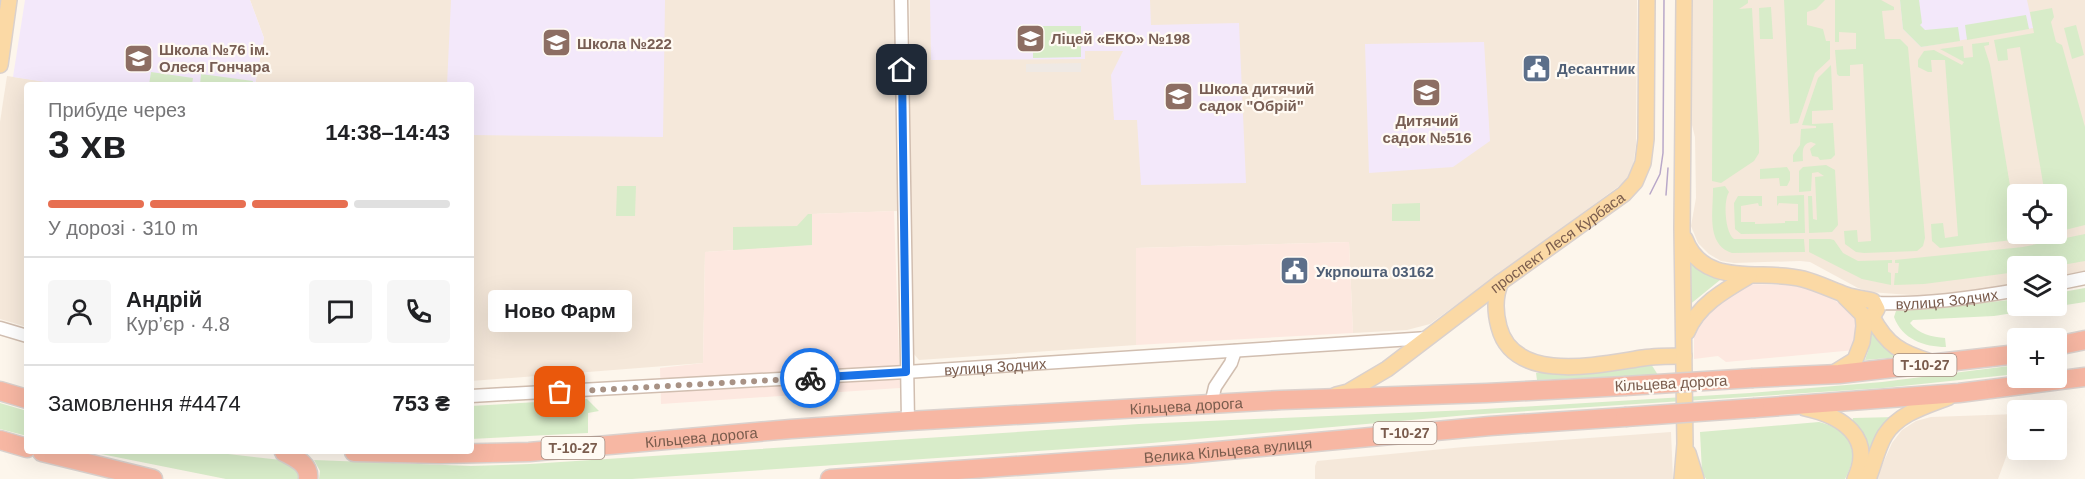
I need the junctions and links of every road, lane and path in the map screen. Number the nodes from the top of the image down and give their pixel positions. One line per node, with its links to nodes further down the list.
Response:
1 (9, 0): 5 (main road)
2 (901, 0): 26 (street)
3 (1647, 0): 10 (main road, проспект Леся Курбаса)
4 (1684, 0): 7 (main road)
5 (2, 42): 6 (main road)
6 (0, 65)
7 (1682, 224): 8 (main road); 15 (main road)
8 (1744, 275): 14 (main road); 15 (main road); 19 (main road)
9 (2085, 278): 11 (street)
10 (1501, 282): 18 (main road); 24 (main road, проспект Леся Курбаса)
11 (2067, 282)
12 (2007, 292): 13 (street, вулиця Зодчих)
13 (1892, 304): 14 (street, вулиця Зодчих); 14 (street)
14 (1869, 313): 25 (main road); 27 (main road)
15 (1685, 317): 19 (main road)
16 (0, 328): 17 (street)
17 (24, 335)
18 (1428, 338): 22 (street, вулиця Зодчих); 33 (main road)
19 (1684, 338): 24 (main road)
20 (2085, 340): 21 (highway)
21 (2067, 344)
22 (1235, 351): 26 (street, вулиця Зодчих); 34 (street)
23 (2007, 355): 25 (highway, Кільцева дорога / Т-10-27)
24 (1684, 356): 39 (main road)
25 (1937, 364): 27 (highway, Кільцева дорога / Т-10-27)
26 (906, 372): 31 (street, вулиця Зодчих); 37 (street)
27 (1832, 374): 33 (highway, Кільцева дорога / Т-10-27, bridge)
28 (2085, 377): 30 (highway, Т-10-27)
29 (0, 391): 32 (highway)
30 (1959, 393): 35 (highway, Кільцева дорога / Т-10-27); 50 (main road)
31 (474, 396)
32 (24, 398)
33 (1316, 400): 34 (highway, Кільцева дорога / Т-10-27)
34 (1211, 405): 37 (highway, Кільцева дорога / Т-10-27)
35 (1794, 405): 36 (highway, Кільцева дорога / Т-10-27, bridge); 49 (main road)
36 (1625, 417): 46 (highway, Велика Кільцева вулиця / Т-10-27)
37 (908, 421): 41 (highway, Кільцева дорога / Т-10-27)
38 (0, 441): 40 (highway)
39 (1685, 444): 47 (main road); 48 (main road)
40 (24, 447)
41 (474, 453)
42 (50, 454): 44 (highway)
43 (287, 454): 45 (highway)
44 (153, 479)
45 (308, 479)
46 (830, 479)
47 (1682, 479)
48 (1696, 479)
49 (1856, 479)
50 (1868, 479)

